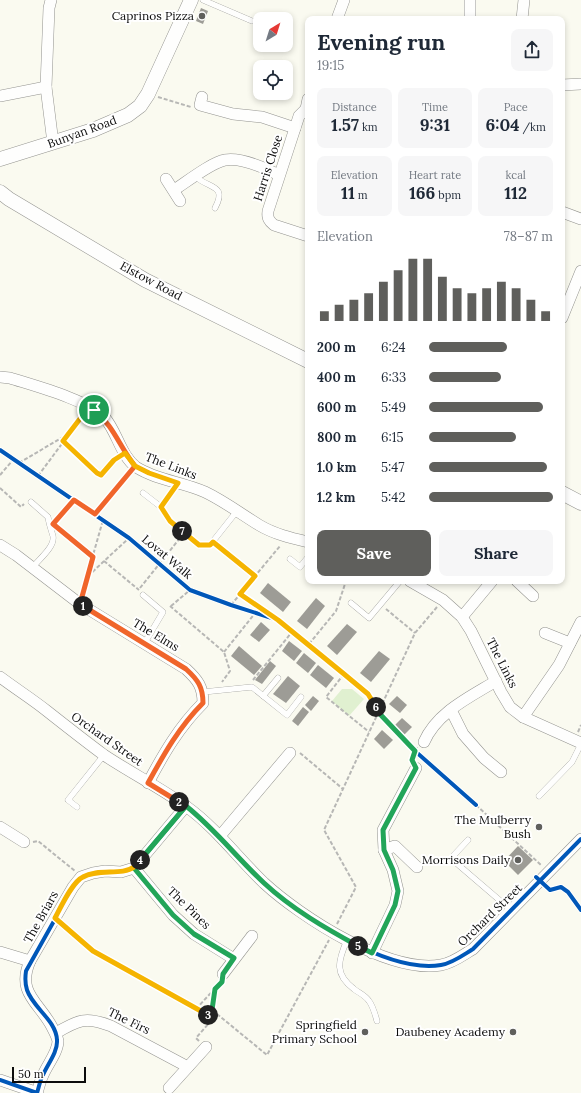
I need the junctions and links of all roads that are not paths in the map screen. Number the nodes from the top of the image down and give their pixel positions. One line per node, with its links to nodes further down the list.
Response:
1 (50, 0): 13 (street)
2 (190, 0): 18 (street, Bunyan Road)
3 (203, 0): 10 (lane)
4 (344, 0): 7 (street)
5 (470, 0): 8 (street)
6 (524, 0): 9 (street)
7 (338, 16)
8 (470, 16)
9 (522, 16)
10 (252, 21)
11 (581, 84): 12 (street)
12 (565, 85)
13 (46, 87): 14 (street); 18 (street)
14 (0, 96)
15 (201, 101): 17 (street)
16 (305, 108): 17 (street, Harris Close)
17 (295, 128): 20 (street, Harris Close)
18 (53, 143): 19 (street, Bunyan Road)
19 (0, 160)
20 (279, 175): 21 (street); 29 (street, Harris Close)
21 (195, 176): 23 (street); 26 (lane)
22 (166, 179): 23 (street)
23 (174, 190): 25 (street)
24 (0, 192): 32 (street, Elstow Road)
25 (180, 201)
26 (215, 208)
27 (565, 213): 28 (street)
28 (581, 219)
29 (305, 235)
30 (581, 271): 31 (street)
31 (565, 311)
32 (305, 360)
33 (0, 377): 34 (street, The Links)
34 (125, 453): 35 (lane); 36 (street, The Links)
35 (101, 475)
36 (178, 483): 37 (lane); 41 (street, The Links)
37 (143, 493)
38 (565, 495): 40 (street)
39 (31, 502): 47 (lane)
40 (581, 503)
41 (237, 511): 42 (street, The Links); 43 (lane)
42 (305, 541)
43 (212, 544)
44 (0, 545): 47 (street, The Elms)
45 (290, 559): 46 (lane)
46 (305, 561)
47 (33, 567): 59 (street, The Elms)
48 (398, 584): 54 (lane)
49 (415, 584): 55 (street, The Links)
50 (490, 584): 55 (street)
51 (520, 584): 53 (street)
52 (143, 595): 59 (lane)
53 (533, 596)
54 (351, 603)
55 (462, 617): 62 (street, The Links)
56 (581, 622): 58 (street)
57 (545, 633): 58 (street)
58 (570, 643): 67 (street)
59 (144, 644): 63 (street, The Elms)
60 (0, 677): 71 (street, Orchard Street)
61 (278, 678): 64 (lane)
62 (496, 681): 66 (street); 67 (street, The Links)
63 (203, 692): 64 (lane); 74 (street)
64 (263, 696): 65 (lane)
65 (301, 697)
66 (450, 710): 68 (street); 73 (street)
67 (523, 717): 69 (street, The Links)
68 (424, 742)
69 (581, 744): 75 (lane)
70 (290, 752): 79 (street)
71 (104, 755): 74 (street, Orchard Street); 77 (lane)
72 (416, 768): 83 (street)
73 (501, 772)
74 (148, 783): 76 (street, Orchard Street)
75 (539, 796)
76 (186, 806): 79 (street, Orchard Street); 85 (street)
77 (77, 807)
78 (0, 827): 82 (street)
79 (220, 836): 88 (street, Orchard Street)
80 (581, 839): 86 (street, Orchard Street)
81 (468, 840): 86 (lane)
82 (24, 842)
83 (384, 850): 84 (street); 90 (street)
84 (416, 867)
85 (134, 868): 91 (street, The Pines); 92 (street, The Briars)
86 (511, 910): 90 (street, Orchard Street)
87 (252, 936): 91 (street)
88 (347, 939): 90 (street, Orchard Street); 94 (lane)
89 (0, 952): 92 (street)
90 (372, 953)
91 (234, 958): 93 (street)
92 (30, 962): 95 (street, The Briars)
93 (223, 974)
94 (377, 1021)
95 (56, 1033): 97 (street, The Firs); 100 (street)
96 (206, 1048): 97 (street)
97 (188, 1066): 99 (street)
98 (0, 1080): 100 (street)
99 (169, 1088)
100 (38, 1093)

